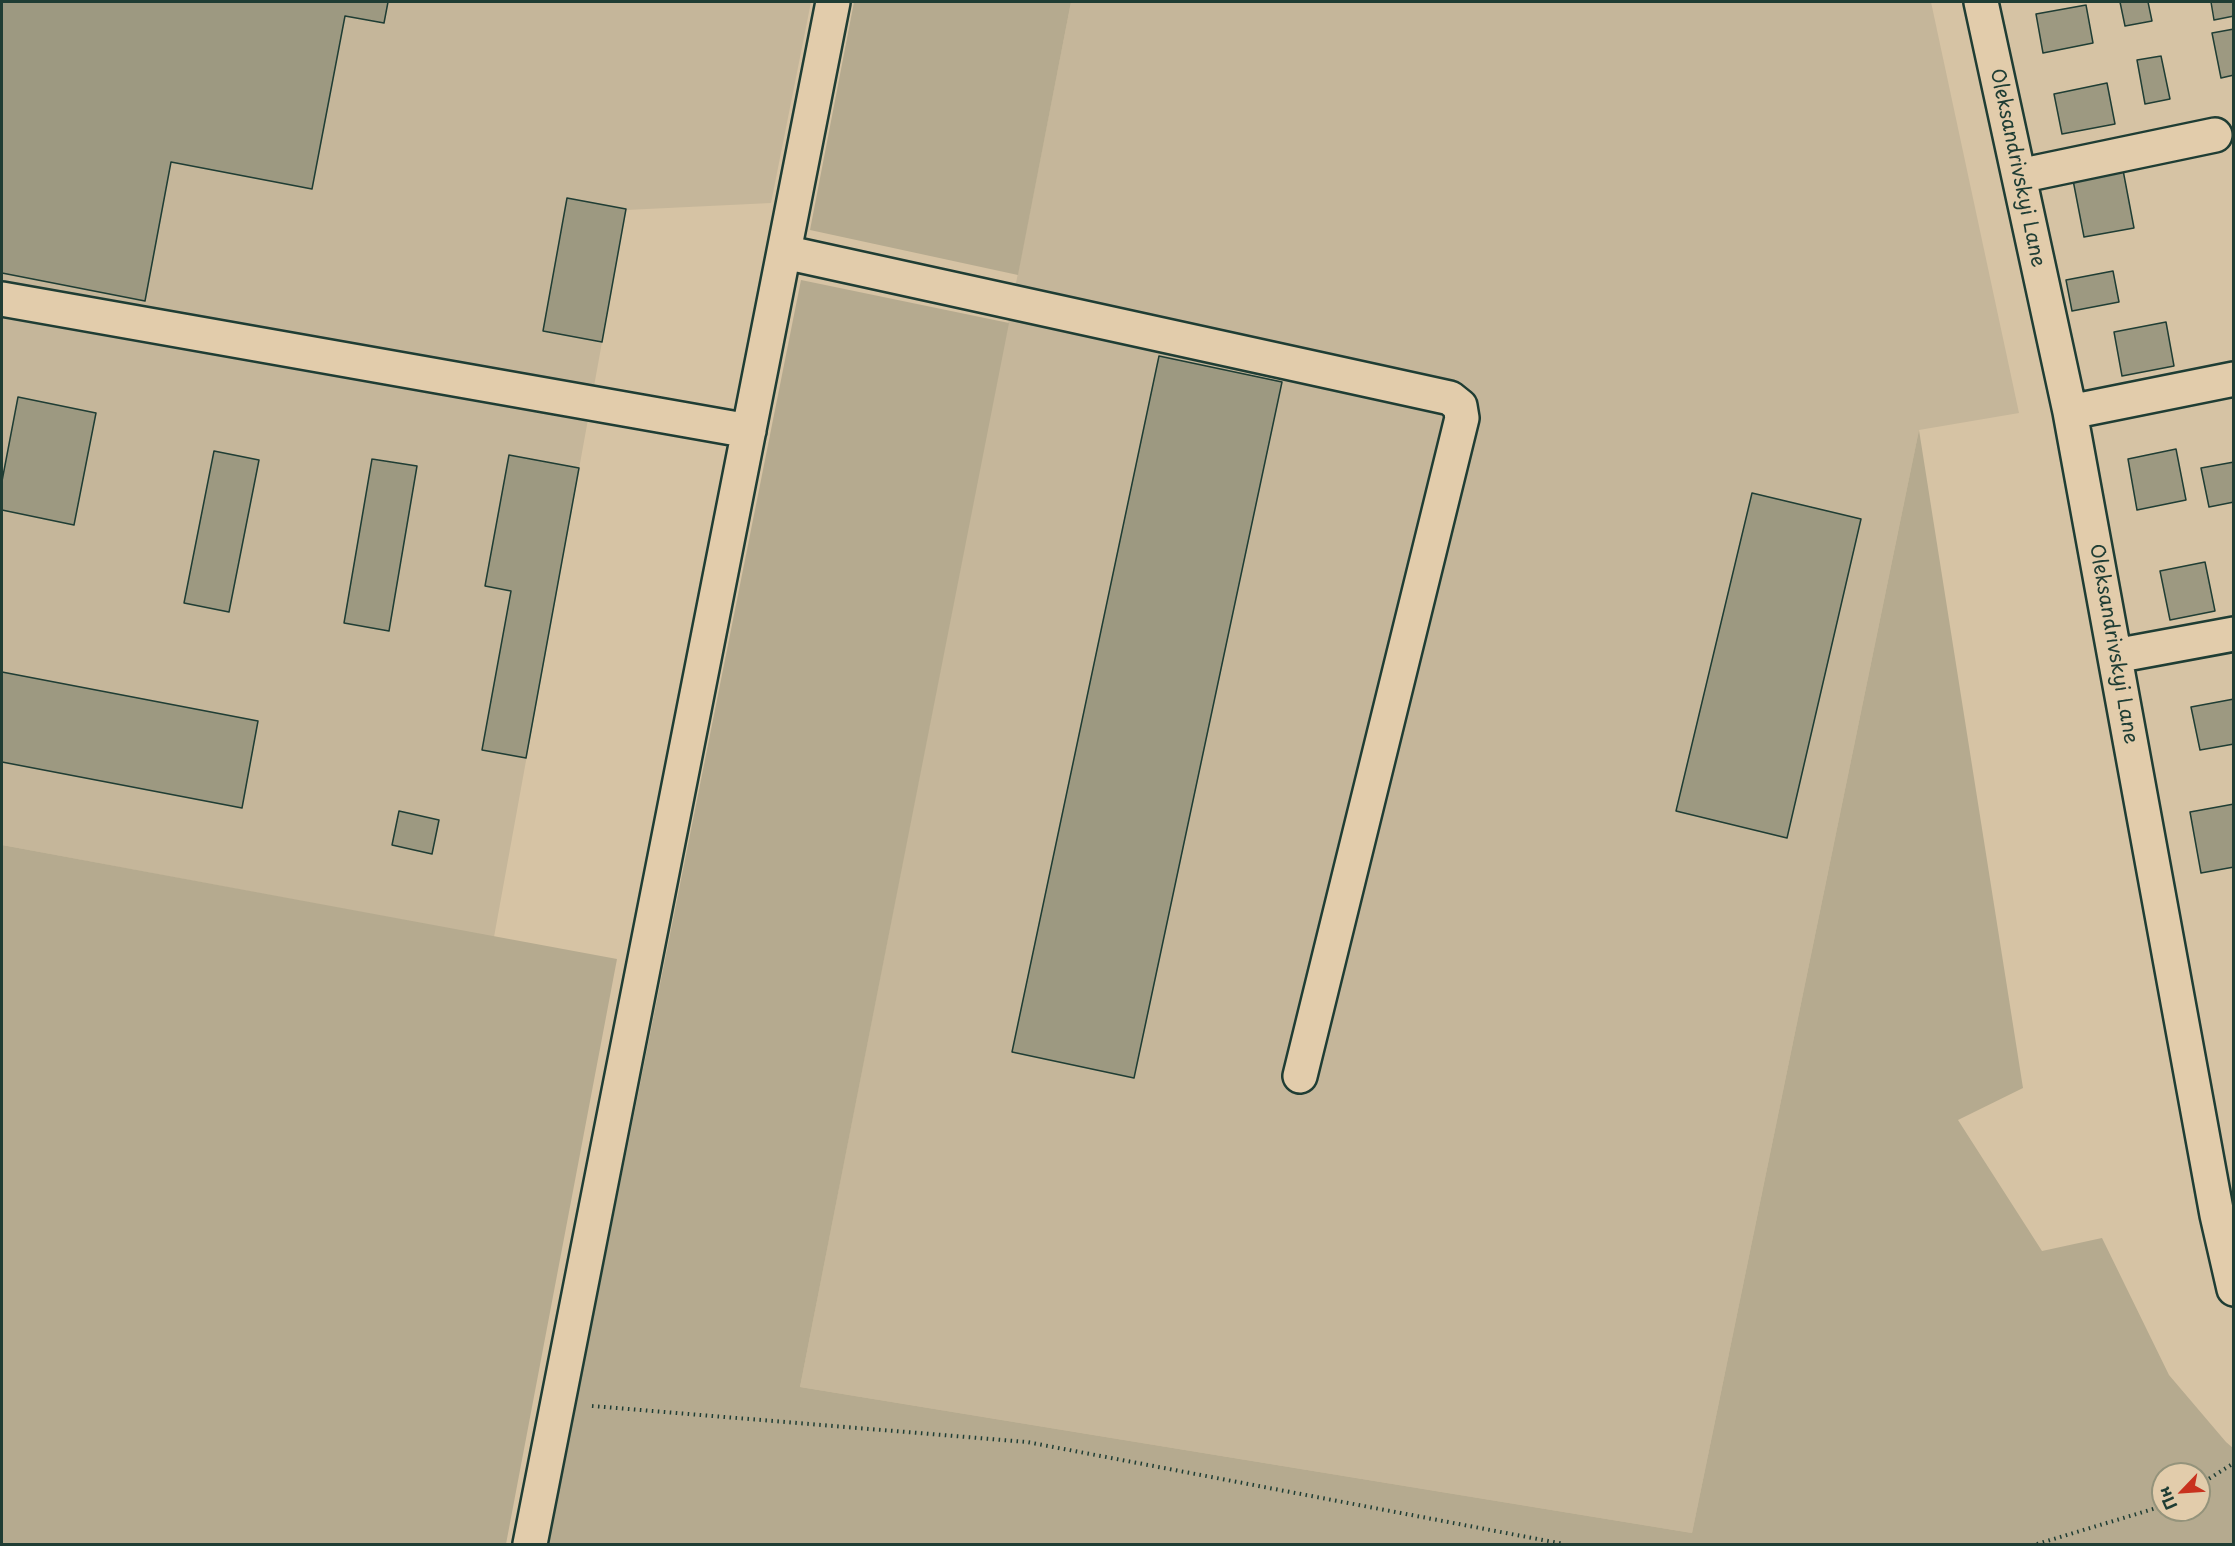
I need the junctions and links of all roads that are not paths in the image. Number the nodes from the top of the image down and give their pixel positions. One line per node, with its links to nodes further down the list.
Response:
1 (833, 2): 5 (street)
2 (1982, 2): 4 (street, Oleksandrivskyi Lane)
3 (2215, 135): 4 (street)
4 (2019, 176): 8 (street, Oleksandrivskyi Lane)
5 (784, 252): 9 (street); 12 (street)
6 (2, 299): 9 (street)
7 (2234, 379): 8 (street)
8 (2070, 412): 11 (street, Oleksandrivskyi Lane)
9 (749, 431): 14 (street)
10 (2234, 634): 11 (street)
11 (2115, 656): 13 (street, Oleksandrivskyi Lane)
12 (1300, 1076)
13 (2234, 1289)
14 (530, 1545)

